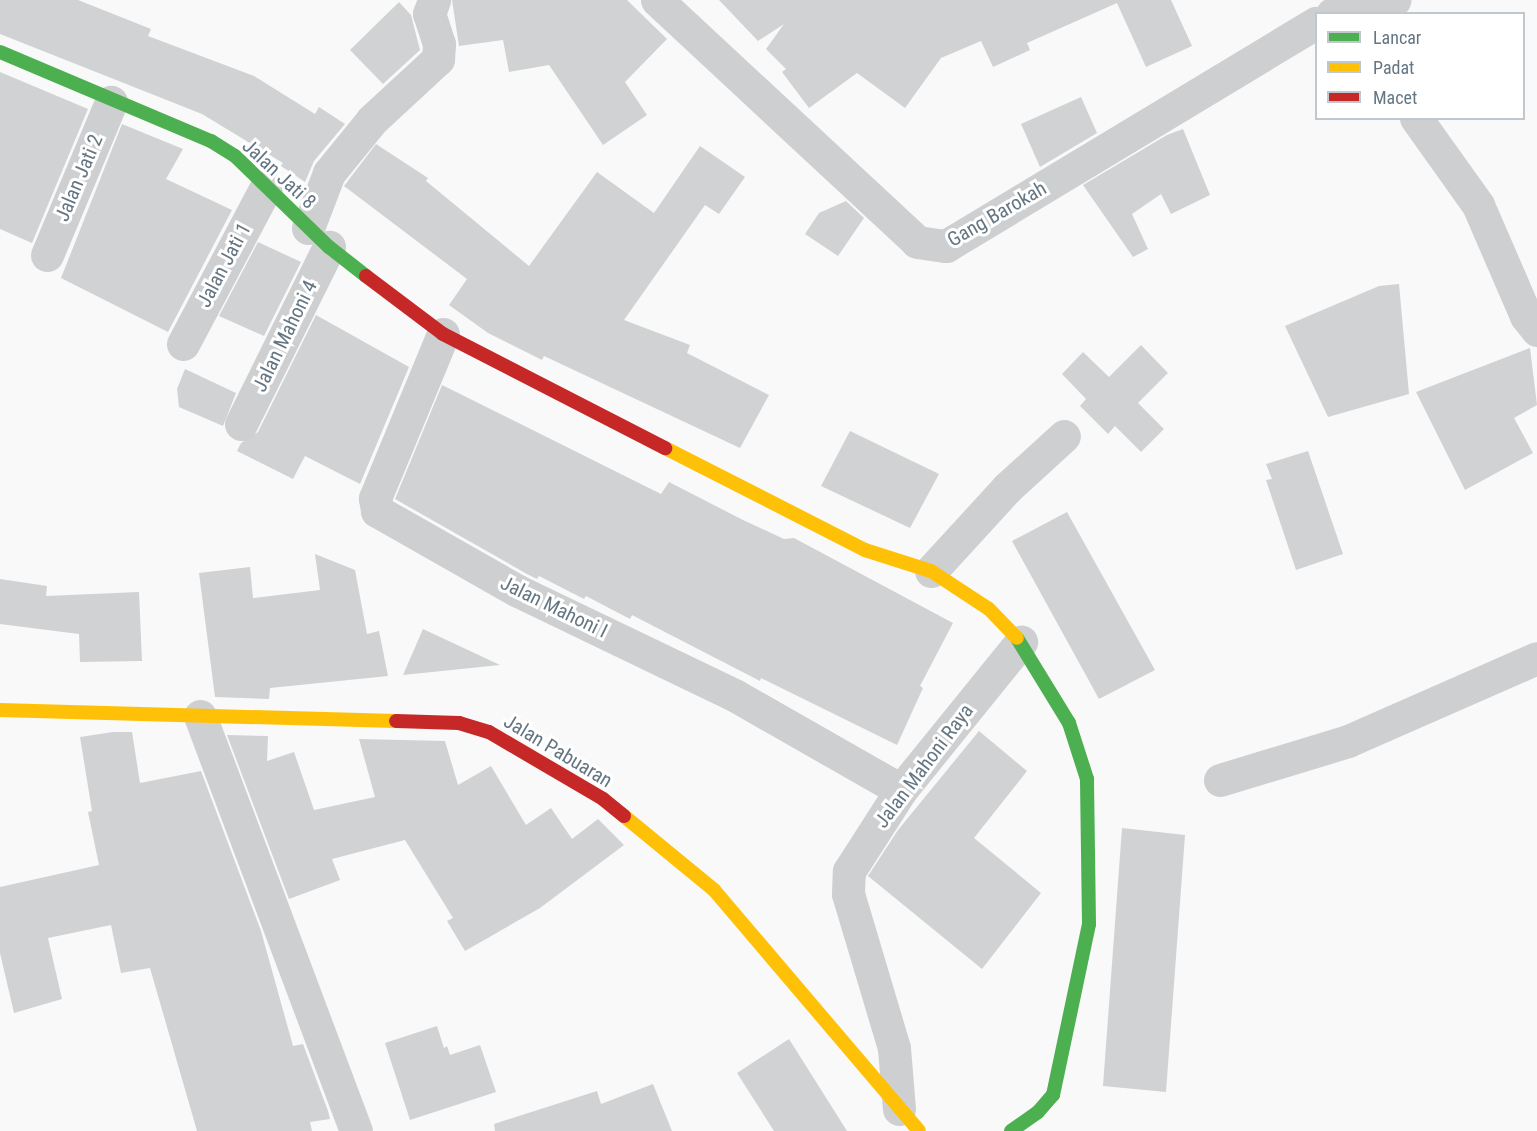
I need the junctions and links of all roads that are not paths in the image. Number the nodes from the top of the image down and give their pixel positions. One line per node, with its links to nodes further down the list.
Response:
1 (434, 0): 10 (street, Jalan Mahoni 4)
2 (657, 0): 5 (street, Gang Barokah)
3 (1394, 0): 4 (street)
4 (1333, 12)
5 (1315, 23)
6 (0, 52): 7 (street, Jalan Jati 8)
7 (111, 102): 9 (street, Jalan Jati 8); 11 (street, Jalan Jati 2)
8 (1417, 120): 12 (street)
9 (266, 187): 10 (street, Jalan Jati 8); 14 (street, Jalan Jati 1)
10 (318, 238): 13 (street, Jalan Jati 8); 15 (street, Jalan Mahoni 4)
11 (47, 255)
12 (1537, 330)
13 (443, 334): 17 (street, Jalan Jati 8); 23 (street, Jalan Mahoni I)
14 (183, 344)
15 (241, 424)
16 (1064, 436): 17 (street)
17 (931, 571): 18 (street, Jalan Jati 8)
18 (1021, 642): 23 (street, Jalan Mahoni Raya); 26 (street, Jalan Jati 8)
19 (1537, 658): 22 (street)
20 (0, 710): 21 (street, Jalan Pabuaran)
21 (200, 716): 24 (street, Jalan Pabuaran); 25 (street)
22 (1220, 780)
23 (901, 790): 24 (street, Jalan Mahoni Raya)
24 (909, 1120)
25 (356, 1131)
26 (1011, 1131)

